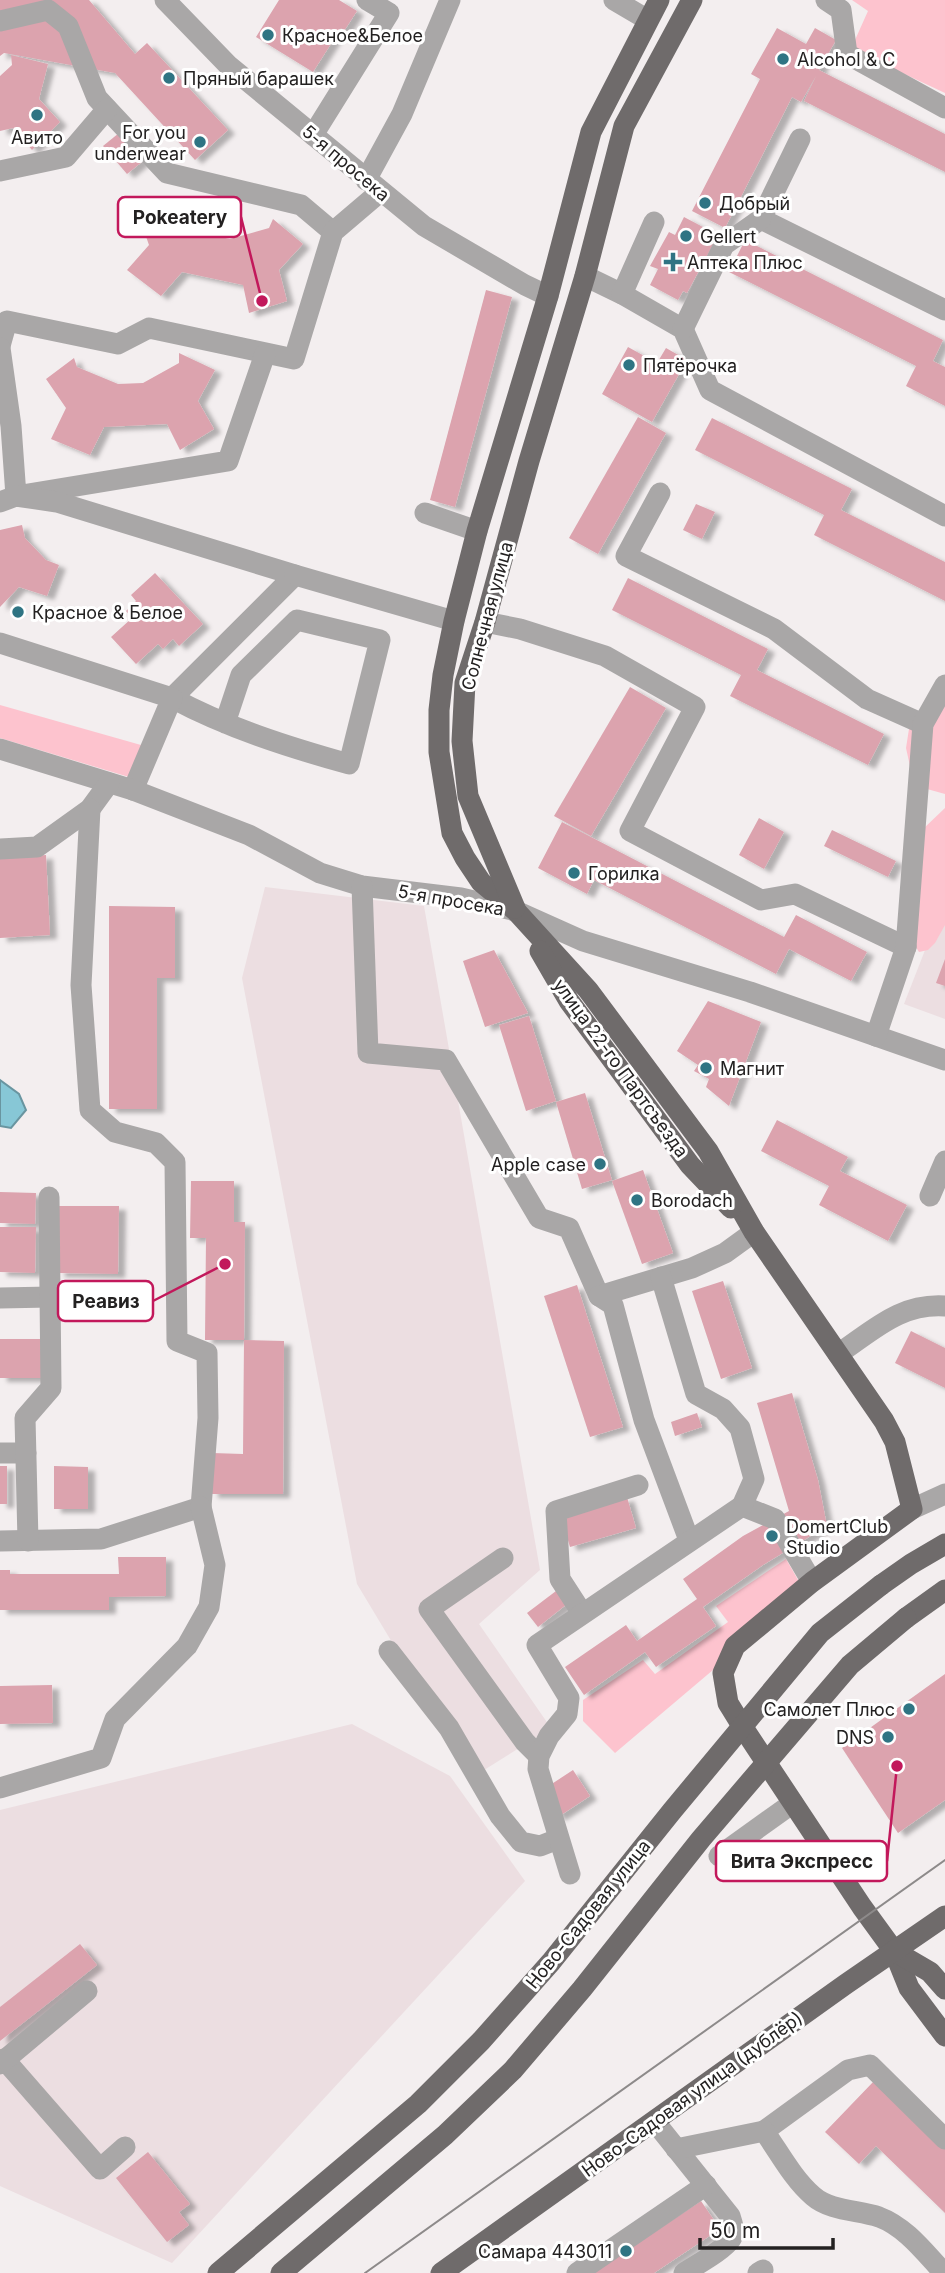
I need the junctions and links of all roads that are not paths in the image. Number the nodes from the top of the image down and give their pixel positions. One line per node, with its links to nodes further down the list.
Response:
1 (165, 0): 13 (street, 5-я просека)
2 (367, 0): 8 (street)
3 (450, 0): 16 (street)
4 (614, 0): 9 (street)
5 (659, 0): 9 (main road, Солнечная улица)
6 (692, 0): 20 (main road, Солнечная улица)
7 (826, 0): 12 (street)
8 (392, 7): 13 (street)
9 (648, 20): 22 (main road, Солнечная улица)
10 (0, 21): 11 (street)
11 (107, 108): 15 (street); 19 (street)
12 (945, 108)
13 (313, 135): 16 (street, 5-я просека)
14 (800, 139): 17 (street)
15 (0, 171)
16 (373, 186): 19 (street); 22 (street, 5-я просека)
17 (761, 219): 23 (street); 24 (street)
18 (654, 222): 21 (street)
19 (332, 232): 26 (street)
20 (585, 276): 21 (street); 35 (main road, Солнечная улица)
21 (622, 294): 24 (street)
22 (548, 296): 32 (main road, Солнечная улица)
23 (945, 310)
24 (683, 329): 31 (street)
25 (0, 347): 26 (street); 27 (street)
26 (265, 354): 29 (street)
27 (6, 434): 29 (street)
28 (660, 493): 40 (street)
29 (8, 499): 33 (street)
30 (425, 513): 32 (street)
31 (945, 516)
32 (477, 531): 34 (main road, Солнечная улица)
33 (295, 575): 34 (street); 38 (street)
34 (454, 621): 47 (main road, Солнечная улица)
35 (485, 622): 47 (main road, Солнечная улица); 48 (street)
36 (0, 643): 38 (street)
37 (945, 685): 40 (street)
38 (172, 698): 39 (street); 43 (street)
39 (225, 723): 39 (street)
40 (923, 724): 48 (street)
41 (0, 749): 42 (street, 5-я просека)
42 (109, 783): 43 (street, 5-я просека); 44 (street)
43 (133, 790): 46 (street, 5-я просека)
44 (90, 809): 45 (street); 66 (street)
45 (0, 849)
46 (362, 886): 47 (street, 5-я просека); 56 (street)
47 (516, 911): 49 (street, 5-я просека); 54 (main road, улица 22-го Партсъезда)
48 (906, 947): 49 (street)
49 (876, 1036): 50 (street, 5-я просека)
50 (945, 1060)
51 (945, 1161): 52 (street)
52 (930, 1196)
53 (49, 1197): 57 (street)
54 (754, 1232): 55 (street); 60 (main road, улица 22-го Партсъезда)
55 (661, 1277): 56 (street); 65 (street)
56 (599, 1296): 68 (street)
57 (50, 1297): 58 (street); 62 (street)
58 (0, 1298)
59 (945, 1306): 60 (street)
60 (838, 1354): 67 (main road, улица 22-го Партсъезда)
61 (0, 1453): 62 (street)
62 (26, 1453): 70 (street)
63 (638, 1485): 75 (street)
64 (945, 1494): 67 (street)
65 (742, 1506): 68 (street); 73 (street)
66 (201, 1507): 70 (street); 78 (street)
67 (912, 1510): 73 (main road)
68 (689, 1540): 75 (street)
69 (0, 1541): 70 (street)
70 (28, 1541)
71 (945, 1544): 95 (main road, Ново-Садовая улица, bridge)
72 (503, 1558): 77 (street)
73 (812, 1582): 79 (main road)
74 (945, 1590): 96 (main road, bridge)
75 (582, 1613): 77 (street)
76 (389, 1651): 80 (street)
77 (539, 1756): 80 (street)
78 (0, 1788)
79 (793, 1803): 81 (street); 84 (main road)
80 (558, 1839): 82 (street)
81 (719, 1856)
82 (570, 1874)
83 (945, 1916): 84 (main road, Ново-Садовая улица (дублёр))
84 (894, 1951): 85 (main road); 87 (main road); 89 (main road, Ново-Садовая улица (дублёр))
85 (945, 1989)
86 (87, 1991): 88 (street)
87 (945, 2036)
88 (2, 2062): 92 (street)
89 (655, 2122): 93 (street); 97 (main road, Ново-Садовая улица (дублёр))
90 (764, 2131): 91 (street); 93 (street); 100 (street)
91 (945, 2139)
92 (125, 2147)
93 (676, 2149): 94 (street)
94 (706, 2185): 98 (street); 99 (street)
95 (218, 2273)
96 (281, 2273)
97 (441, 2273)
98 (577, 2273)
99 (684, 2273)
100 (944, 2273)

